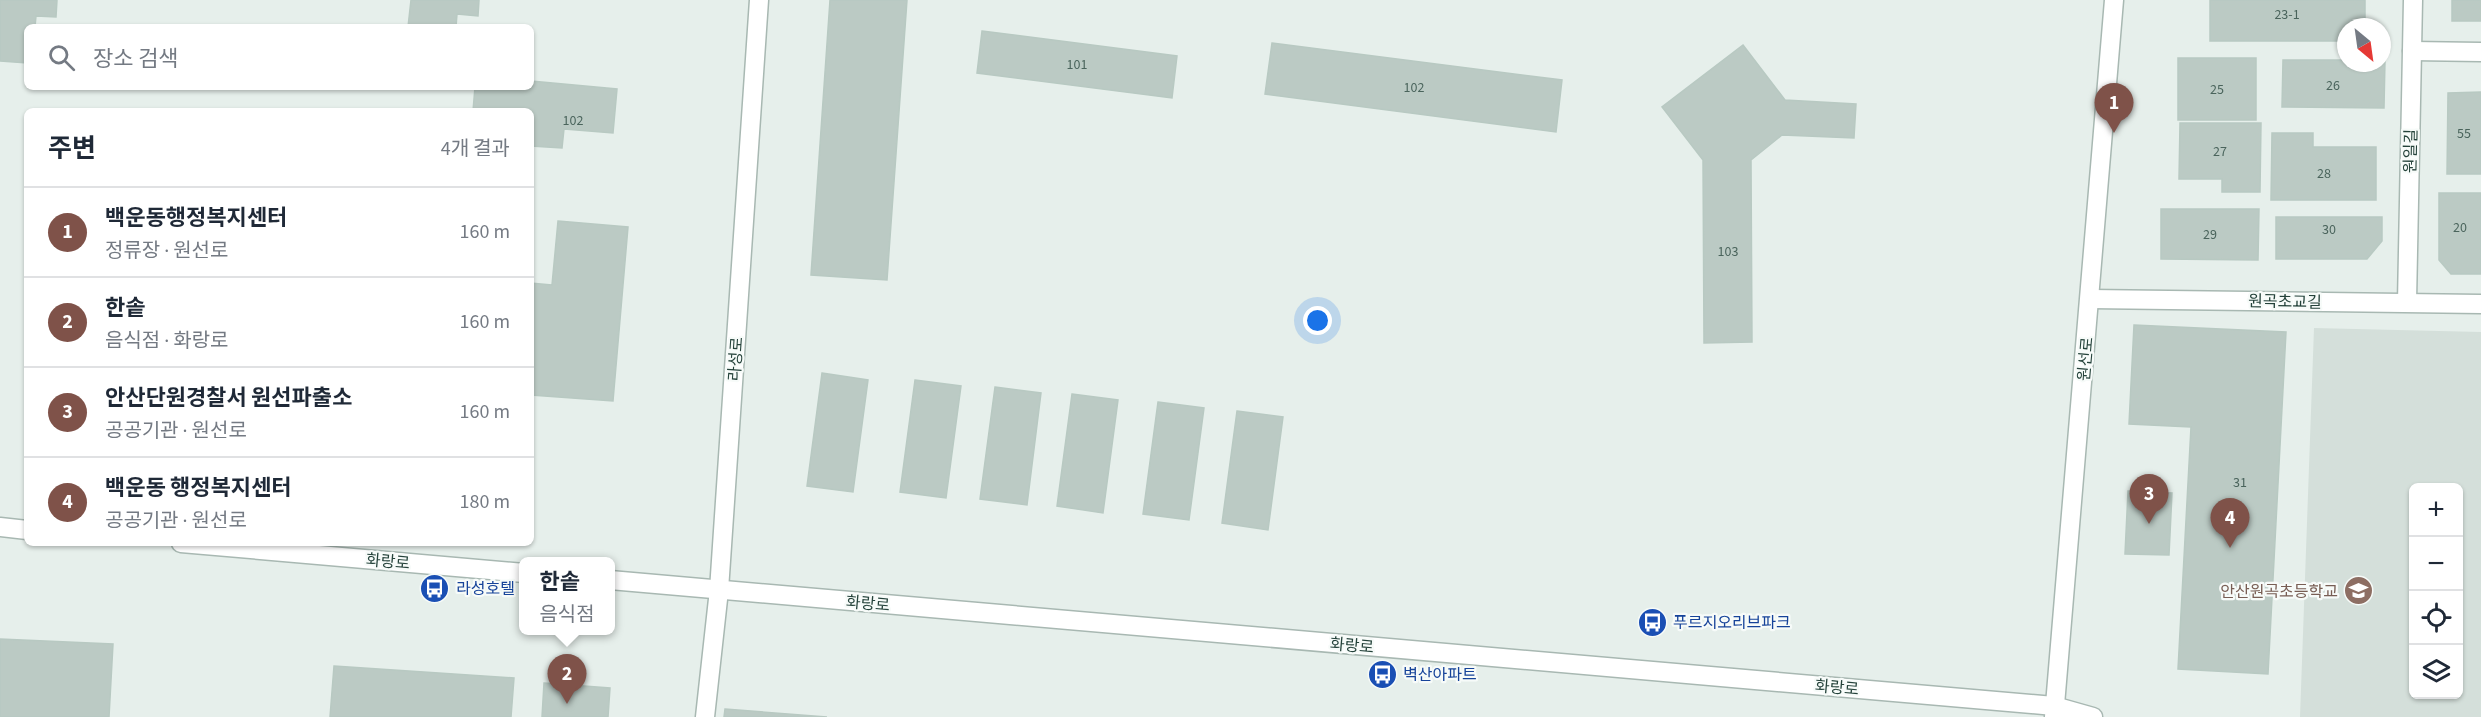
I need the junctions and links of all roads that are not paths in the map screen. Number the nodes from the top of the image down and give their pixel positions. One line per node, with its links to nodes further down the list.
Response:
1 (759, 0): 14 (street, 라성로)
2 (2114, 0): 6 (street, 원선로)
3 (2413, 0): 4 (street, 원일길)
4 (2412, 51): 5 (street); 7 (street, 원일길)
5 (2481, 52)
6 (2090, 299): 7 (street, 원곡초교길); 15 (street, 원선로)
7 (2407, 302): 8 (street, 원곡초교길)
8 (2481, 303)
9 (0, 527): 10 (street)
10 (24, 530)
11 (215, 546): 12 (street, 화랑로)
12 (519, 573)
13 (615, 580): 14 (street, 화랑로)
14 (719, 590): 15 (street, 화랑로); 16 (street, 라성로)
15 (2054, 711): 17 (street, 화랑로)
16 (705, 717)
17 (2093, 717)

